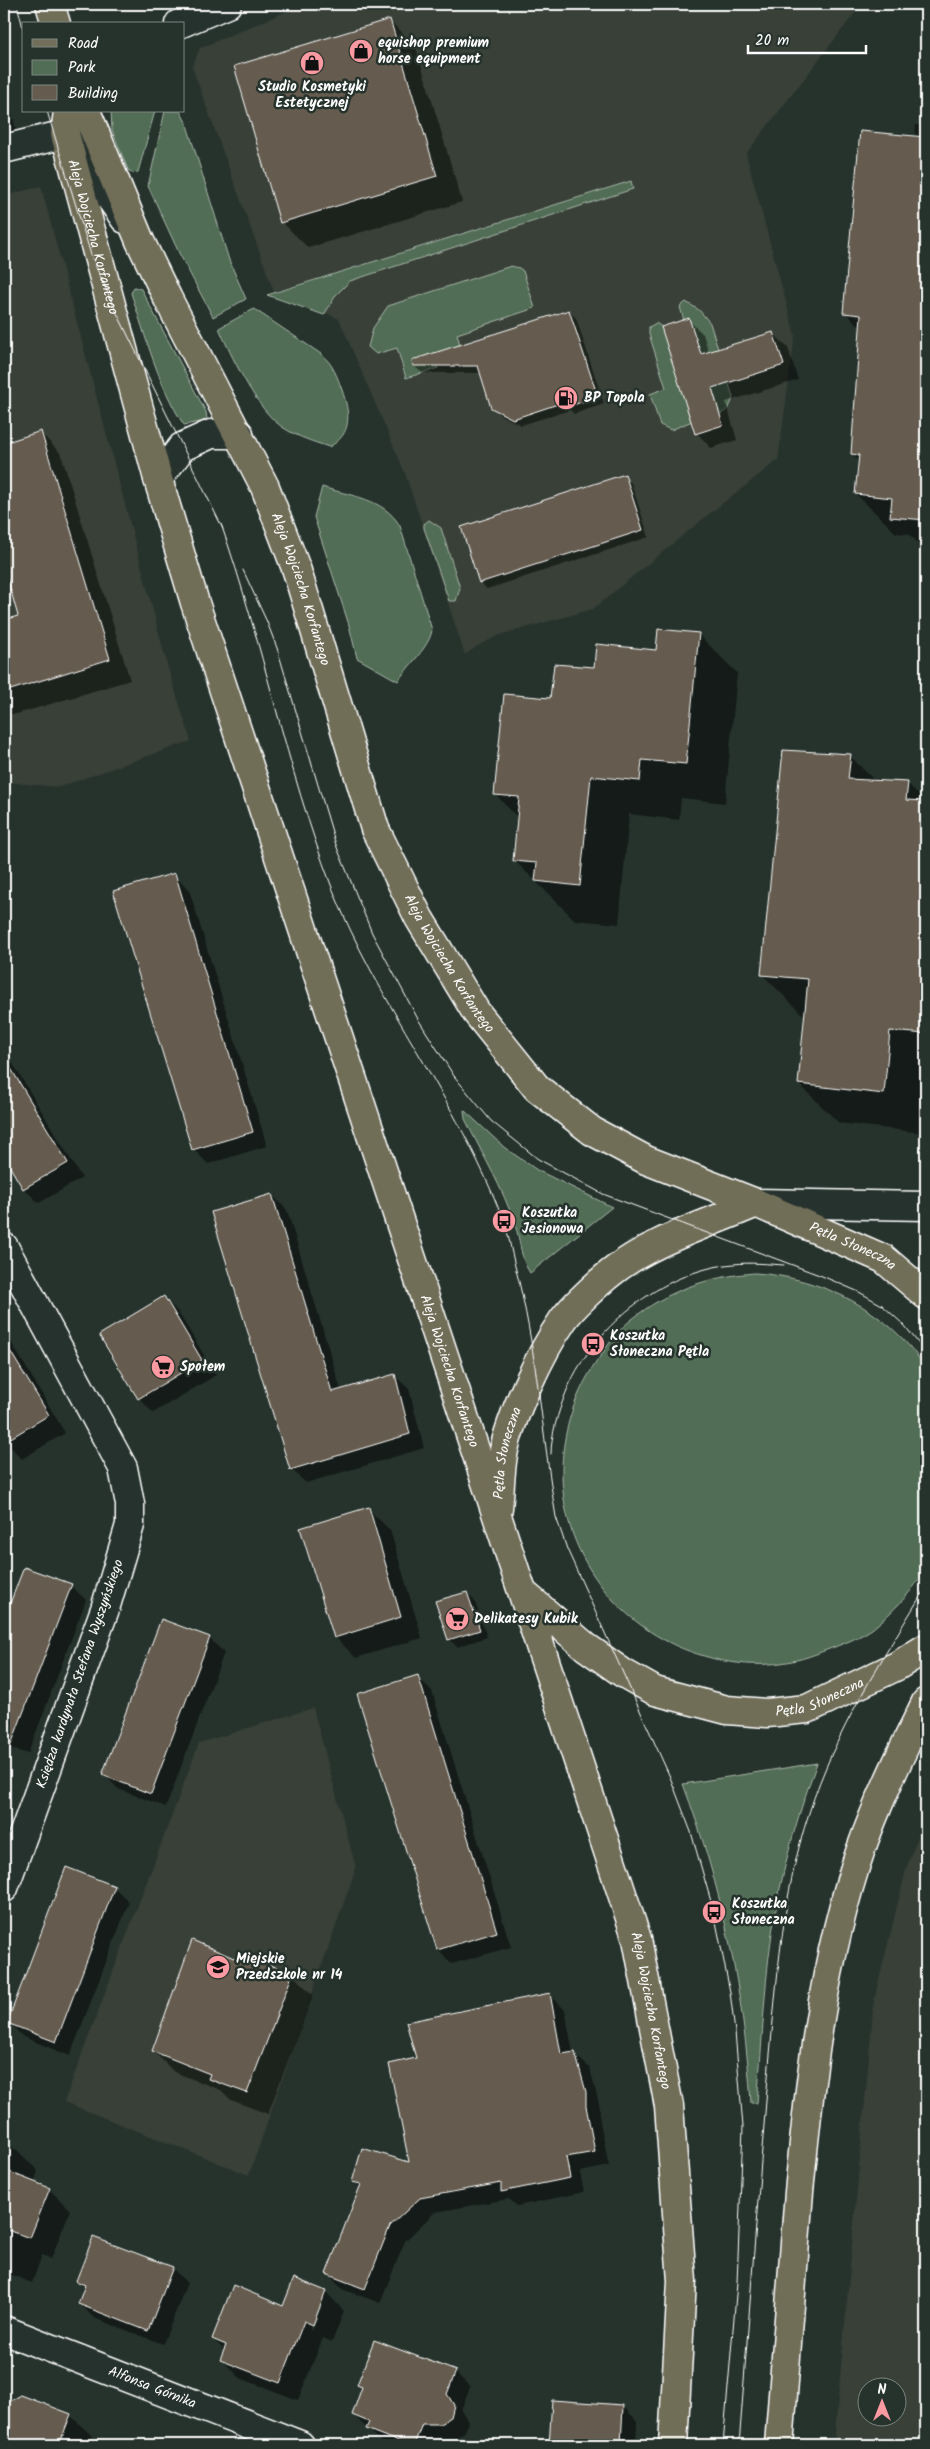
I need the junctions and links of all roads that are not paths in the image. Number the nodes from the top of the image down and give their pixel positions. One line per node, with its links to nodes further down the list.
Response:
1 (50, 4): 3 (main road)
2 (227, 4): 4 (street)
3 (55, 22)
4 (184, 22)
5 (86, 112): 8 (main road, Aleja Wojciecha Korfantego)
6 (67, 122): 7 (street); 8 (street); 10 (main road, Aleja Wojciecha Korfantego)
7 (4, 149)
8 (140, 241): 9 (main road, Aleja Wojciecha Korfantego)
9 (239, 434): 10 (street); 11 (main road, Aleja Wojciecha Korfantego)
10 (158, 479): 15 (main road, Aleja Wojciecha Korfantego)
11 (756, 1203): 12 (street, Aleja Wojciecha Korfantego); 14 (main road, Pętla Słoneczna); 15 (main road, Pętla Słoneczna)
12 (926, 1206)
13 (4, 1247): 19 (street, Księdza kardynała Stefana Wyszyńskiego)
14 (926, 1294)
15 (497, 1520): 16 (main road, Pętla Słoneczna)
16 (522, 1592): 17 (main road, Pętla Słoneczna); 23 (main road, Aleja Wojciecha Korfantego)
17 (926, 1648)
18 (926, 1702): 24 (main road)
19 (4, 1888)
20 (4, 2330): 21 (street, Alfonsa Górnika)
21 (254, 2436): 22 (street, Alfonsa Górnika)
22 (300, 2445)
23 (674, 2445)
24 (779, 2445)

